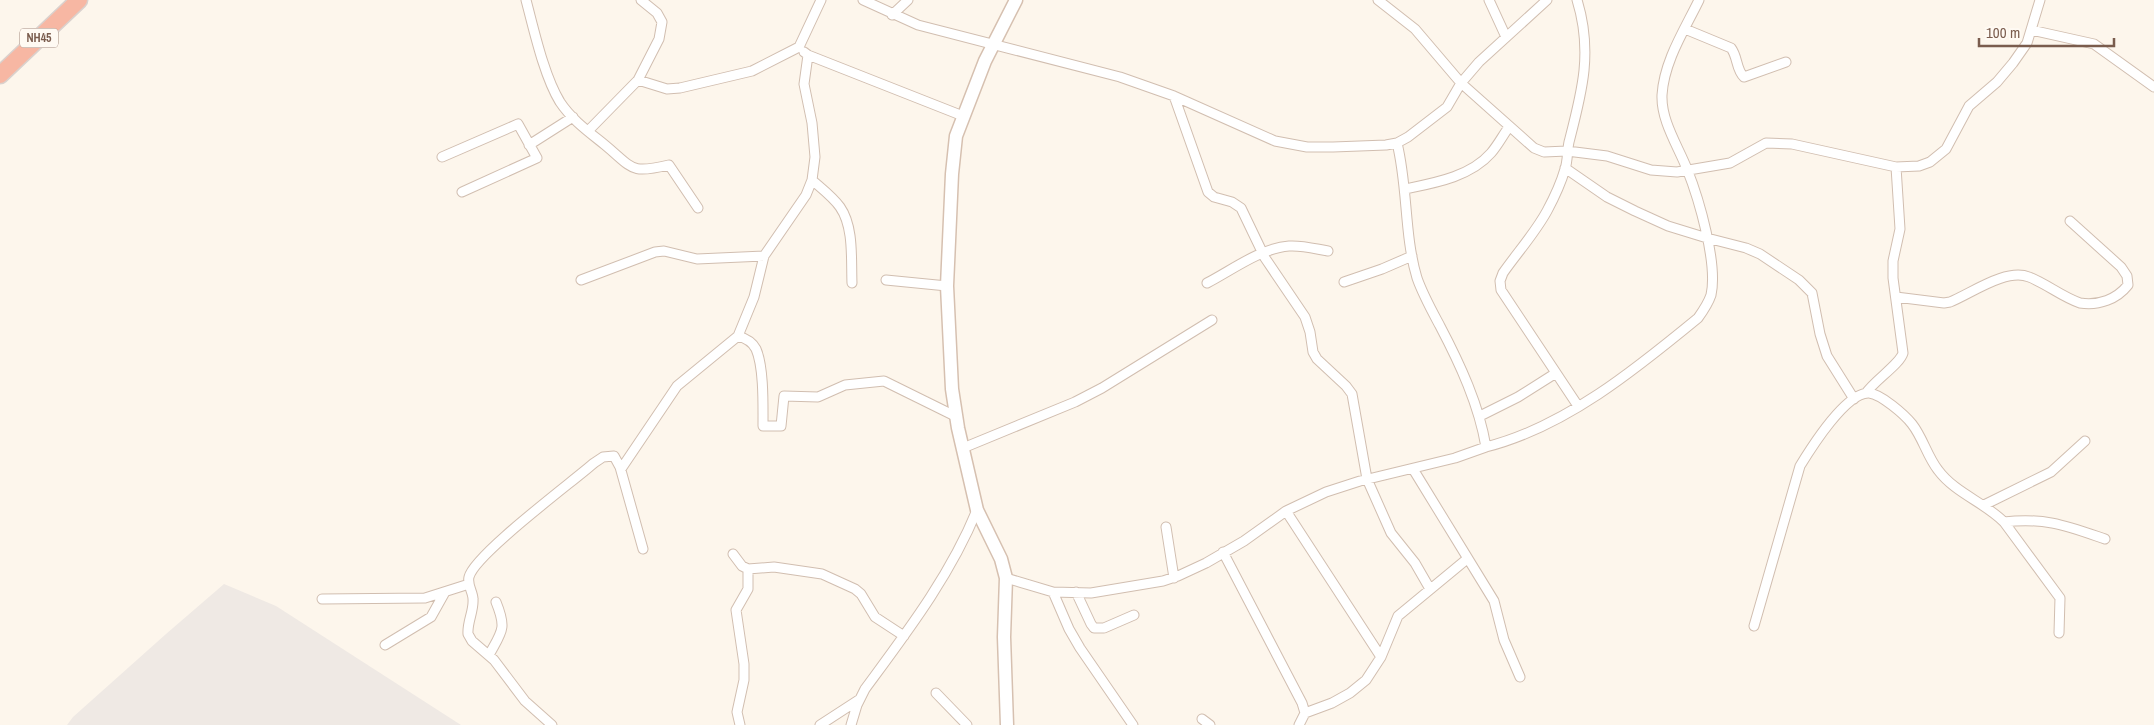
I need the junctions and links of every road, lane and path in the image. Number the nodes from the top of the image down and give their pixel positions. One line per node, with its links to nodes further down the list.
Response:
1 (79, 0): 22 (highway, NH45)
2 (526, 0): 28 (street)
3 (641, 0): 23 (street)
4 (821, 0): 19 (street)
5 (863, 0): 14 (street)
6 (908, 0): 14 (street)
7 (1016, 0): 18 (street)
8 (1378, 0): 24 (street)
9 (1489, 0): 17 (street)
10 (1547, 0): 17 (street)
11 (1577, 0): 33 (street)
12 (1700, 0): 15 (street)
13 (2040, 0): 16 (street)
14 (892, 15): 18 (street)
15 (1685, 29): 21 (street); 37 (street)
16 (2031, 30): 25 (street); 35 (street)
17 (1506, 37): 24 (street)
18 (993, 44): 26 (street); 27 (street)
19 (798, 47): 20 (street); 23 (street)
20 (808, 55): 27 (street); 38 (street)
21 (1786, 62)
22 (0, 75)
23 (638, 80): 30 (street)
24 (1461, 83): 29 (street); 31 (street)
25 (2154, 86)
26 (1174, 96): 31 (street); 45 (street)
27 (963, 116): 53 (street)
28 (573, 117): 30 (street); 32 (street)
29 (1509, 127): 33 (street); 39 (street)
30 (588, 131): 41 (street)
31 (1397, 143): 39 (street)
32 (529, 145): 34 (street); 40 (street)
33 (1567, 151): 36 (street); 37 (street)
34 (442, 157)
35 (1896, 167): 37 (street); 54 (street)
36 (1566, 168): 43 (street); 57 (street)
37 (1688, 171): 43 (street)
38 (812, 180): 46 (street); 51 (street)
39 (1405, 189): 47 (street)
40 (462, 192)
41 (698, 208)
42 (2070, 221): 54 (street)
43 (1707, 238): 59 (street); 60 (street)
44 (1328, 250): 45 (street)
45 (1263, 254): 52 (street); 68 (street)
46 (764, 256): 48 (street); 56 (street)
47 (1412, 256): 50 (street); 61 (street)
48 (581, 280)
49 (886, 280): 53 (street)
50 (1344, 282)
51 (852, 283)
52 (1207, 283)
53 (947, 286): 62 (street)
54 (1896, 297): 58 (street)
55 (1212, 320): 65 (street)
56 (738, 336): 62 (street); 66 (street)
57 (1556, 373): 60 (street); 61 (street)
58 (1866, 393): 59 (street); 69 (street)
59 (1854, 399): 90 (street)
60 (1578, 406): 64 (street)
61 (1480, 416): 64 (street)
62 (957, 417): 65 (street)
63 (2085, 442): 69 (street)
64 (1486, 447): 67 (street)
65 (963, 448): 70 (street)
66 (621, 469): 75 (street); 82 (street)
67 (1413, 469): 68 (street); 78 (street)
68 (1368, 479): 71 (street); 83 (street)
69 (1984, 504): 72 (street)
70 (978, 510): 80 (street); 92 (street)
71 (1286, 511): 76 (street); 95 (street)
72 (2004, 522): 74 (street); 91 (street)
73 (1166, 528): 81 (street)
74 (2106, 539)
75 (644, 549)
76 (1223, 552): 81 (street); 99 (street)
77 (733, 554): 79 (street)
78 (1467, 559): 83 (street); 96 (street)
79 (748, 569): 92 (street); 103 (street)
80 (1006, 578): 85 (street); 106 (street)
81 (1174, 578): 86 (street)
82 (469, 584): 84 (street); 94 (street)
83 (1430, 589): 95 (street)
84 (445, 592): 87 (street); 93 (street)
85 (1053, 592): 86 (street); 107 (street)
86 (1076, 592): 89 (street)
87 (322, 599)
88 (496, 602): 94 (street)
89 (1134, 615)
90 (1754, 626)
91 (2060, 633)
92 (904, 636): 98 (street)
93 (385, 645)
94 (489, 655): 102 (street)
95 (1382, 657): 99 (street)
96 (1520, 677)
97 (936, 693): 105 (street)
98 (860, 699): 101 (street); 104 (street)
99 (1305, 713): 109 (street)
100 (1202, 718): 108 (street)
101 (854, 724)
102 (552, 725)
103 (740, 725)
104 (820, 725)
105 (967, 725)
106 (1007, 725)
107 (1133, 725)
108 (1210, 725)
109 (1299, 725)

